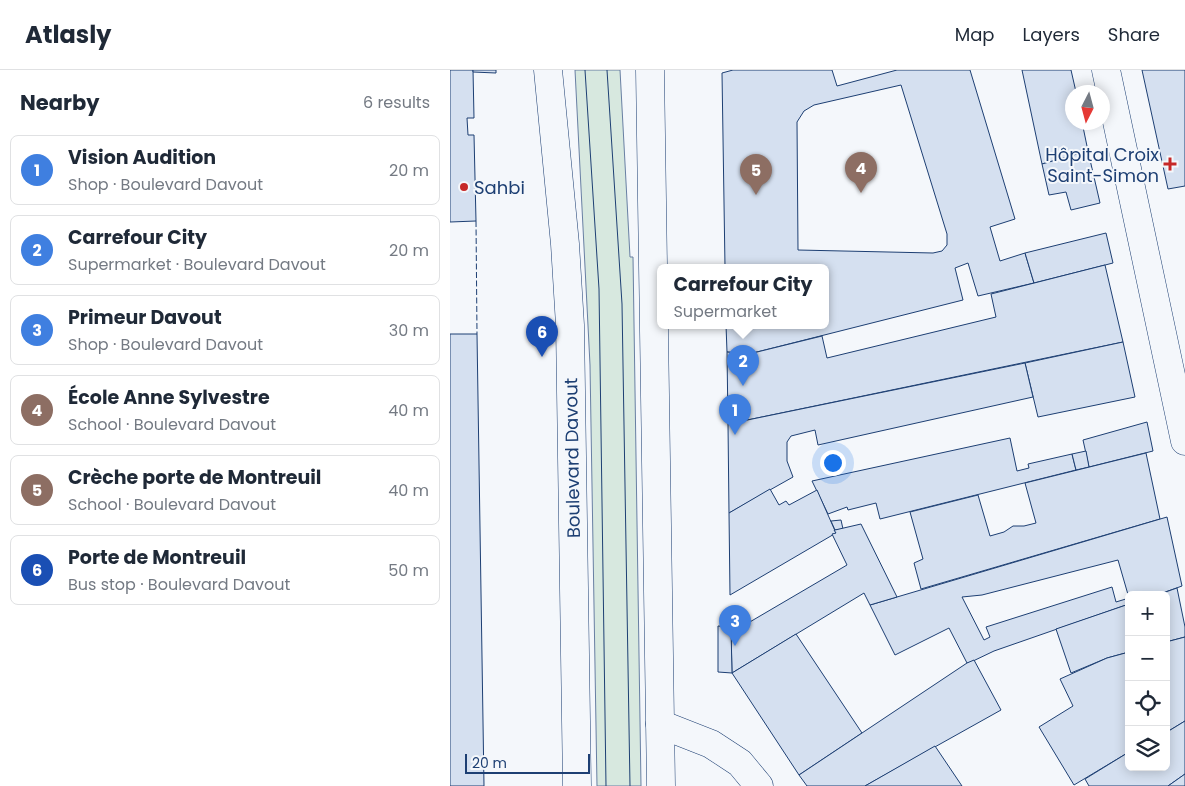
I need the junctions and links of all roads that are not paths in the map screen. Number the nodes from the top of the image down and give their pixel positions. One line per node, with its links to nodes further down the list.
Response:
1 (548, 70): 6 (main road, Boulevard Davout)
2 (650, 70): 5 (main road)
3 (1106, 70): 4 (main road)
4 (1185, 441)
5 (660, 724): 7 (main road); 8 (main road)
6 (577, 786)
7 (661, 786)
8 (759, 786)

